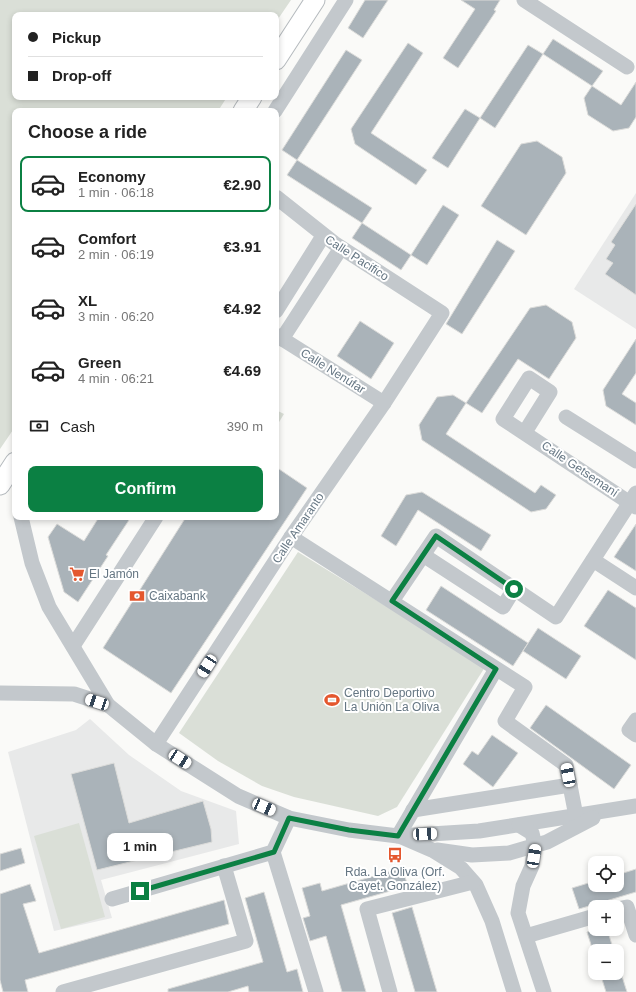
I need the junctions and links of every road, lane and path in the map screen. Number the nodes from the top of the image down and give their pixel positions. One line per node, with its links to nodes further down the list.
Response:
1 (315, 0): 4 (main road)
2 (346, 0): 6 (street)
3 (525, 1): 5 (street)
4 (279, 55)
5 (627, 67)
6 (277, 108)
7 (279, 199): 8 (street, Calle Pacifico)
8 (323, 236): 9 (street, Calle Pacifico); 10 (street)
9 (341, 248): 11 (street, Calle Pacifico); 12 (street)
10 (279, 306)
11 (442, 314): 13 (street, Calle Amaranto)
12 (279, 337): 13 (street, Calle Nenúfar)
13 (384, 403): 22 (street, Calle Amaranto)
14 (566, 418): 16 (street)
15 (525, 432): 19 (street, Calle Getsemaní)
16 (636, 461)
17 (12, 471): 18 (main road)
18 (0, 485)
19 (634, 501): 24 (street)
20 (22, 520): 28 (street)
21 (154, 520): 28 (street)
22 (291, 537): 27 (street); 34 (street, Calle Amaranto)
23 (423, 555): 26 (street); 26 (street); 27 (street)
24 (593, 560): 25 (street); 26 (street)
25 (636, 588)
26 (514, 589)
27 (392, 601): 29 (street)
28 (73, 646): 31 (street)
29 (496, 669): 35 (street); 37 (street)
30 (0, 693): 31 (street)
31 (108, 705): 34 (street)
32 (636, 720): 33 (street)
33 (636, 735)
34 (156, 744): 40 (street)
35 (570, 785): 37 (street); 39 (street)
36 (636, 806): 38 (street)
37 (413, 810): 43 (street)
38 (603, 812): 39 (street); 44 (street)
39 (576, 816): 41 (street)
40 (289, 818): 43 (street); 46 (street)
41 (519, 824): 42 (street); 44 (street)
42 (478, 831): 43 (street); 47 (street)
43 (398, 836): 45 (street)
44 (535, 845): 47 (street); 54 (street)
45 (432, 850): 47 (street); 49 (street)
46 (274, 852): 48 (street); 56 (street)
47 (472, 855): 49 (street)
48 (224, 866): 50 (street); 55 (street)
49 (474, 883): 57 (street); 58 (street)
50 (112, 899)
51 (624, 907): 53 (street)
52 (588, 918): 54 (street)
53 (636, 934)
54 (526, 936): 59 (street)
55 (63, 992)
56 (316, 992)
57 (390, 992)
58 (514, 992)
59 (544, 992)

